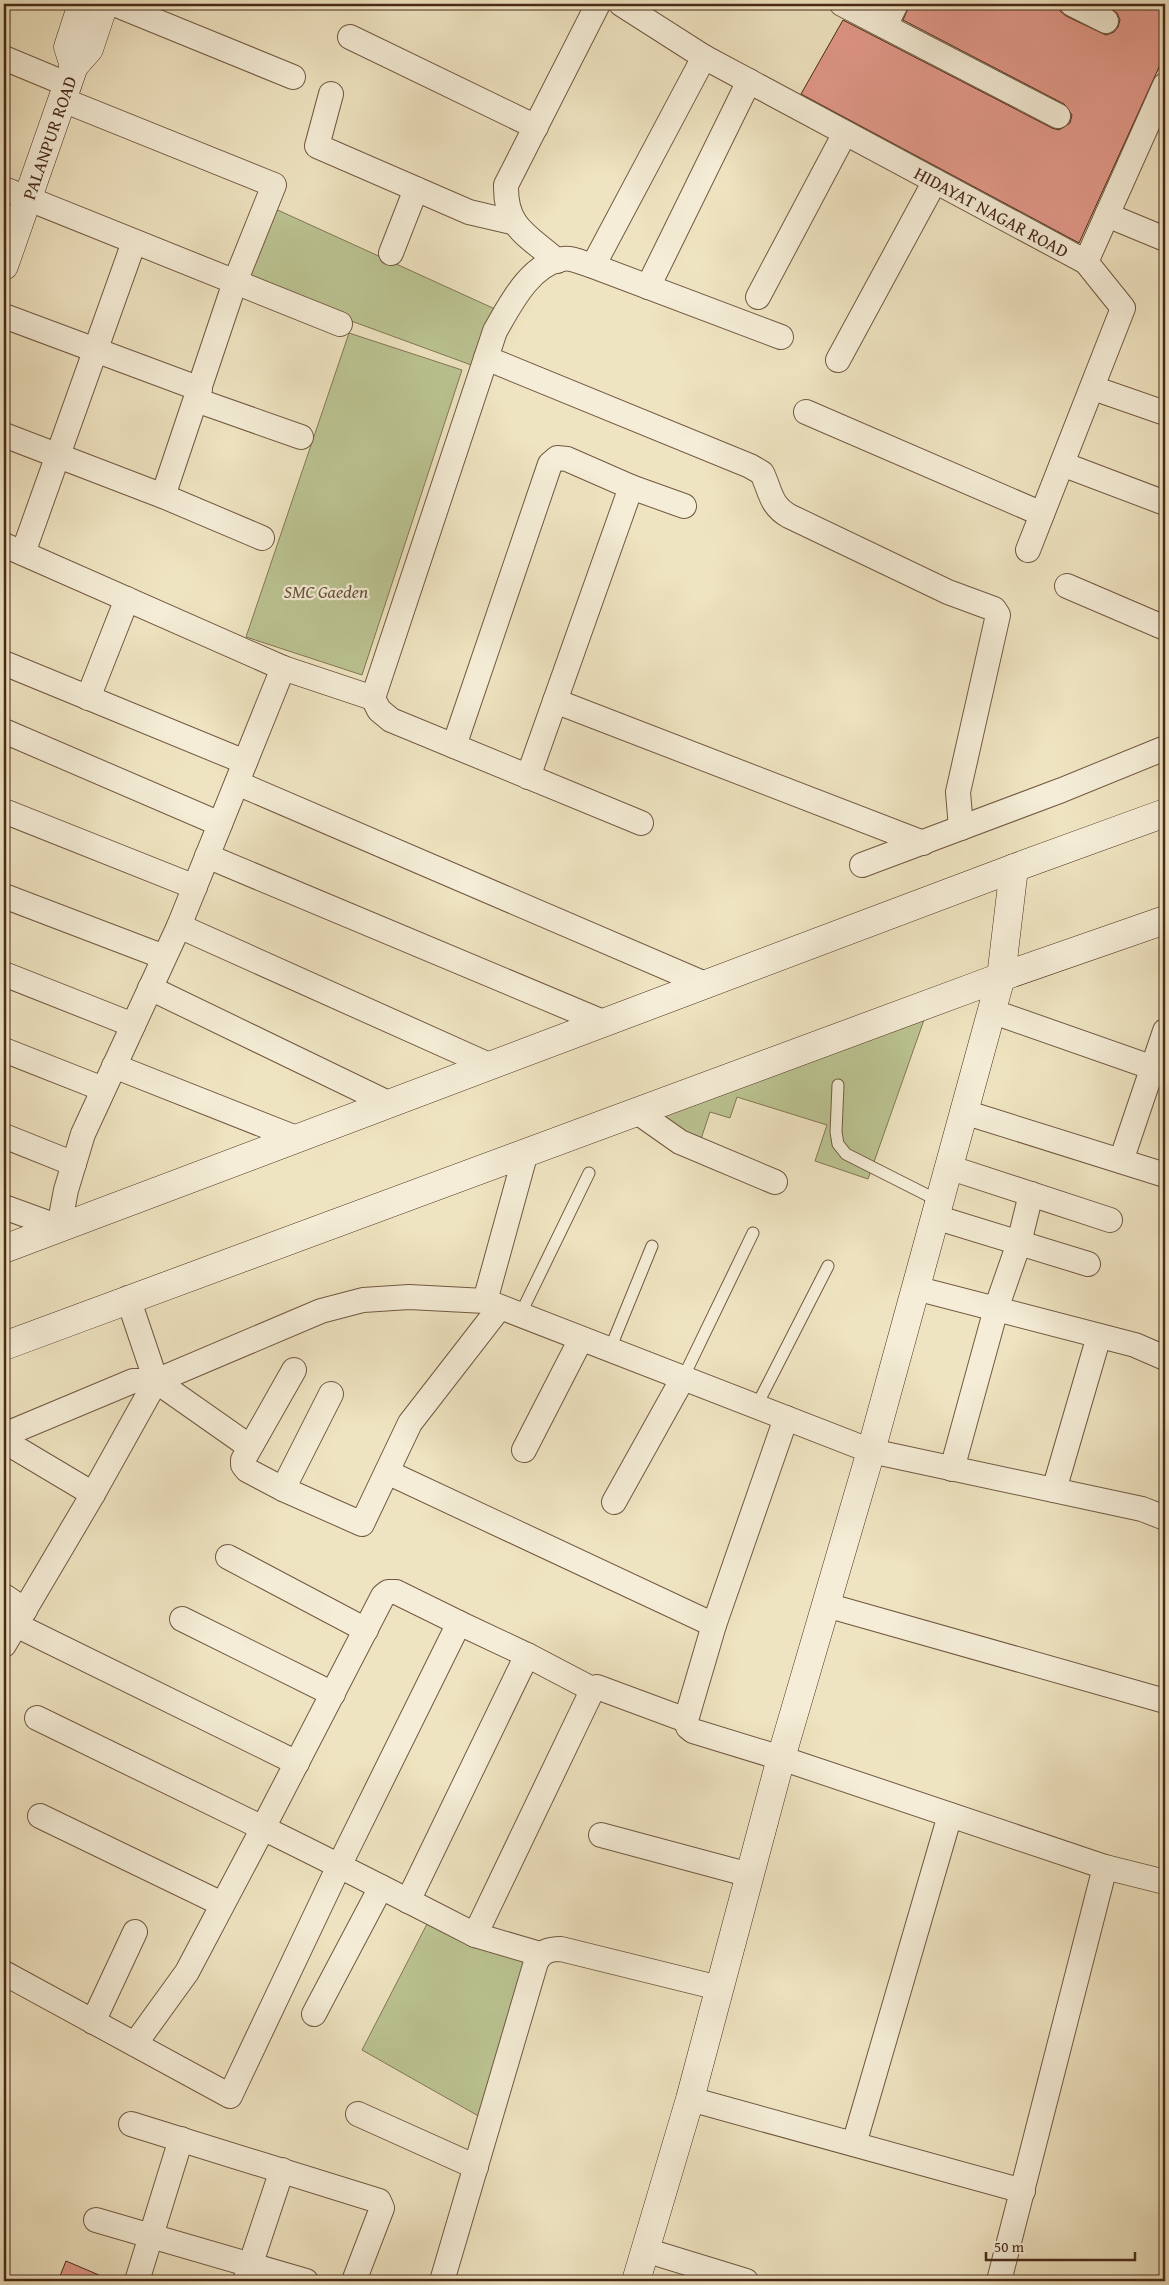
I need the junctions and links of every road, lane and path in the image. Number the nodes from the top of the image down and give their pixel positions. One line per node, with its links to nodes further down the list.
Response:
1 (82, 4): 16 (street, PALANPUR ROAD)
2 (104, 4): 16 (street, PALANPUR ROAD)
3 (114, 4): 14 (street)
4 (598, 4): 21 (street)
5 (621, 4): 12 (street, HIDAYAT NAGAR ROAD)
6 (842, 4): 10 (street)
7 (896, 4): 10 (street)
8 (1072, 4): 9 (street)
9 (1106, 22)
10 (885, 26): 19 (street)
11 (350, 37): 21 (street)
12 (704, 57): 15 (street, HIDAYAT NAGAR ROAD); 34 (street)
13 (4, 58): 16 (street)
14 (293, 76)
15 (749, 81): 22 (street, HIDAYAT NAGAR ROAD); 36 (street)
16 (69, 84): 25 (street, PALANPUR ROAD); 35 (street)
17 (1165, 85): 20 (street)
18 (331, 94): 24 (street)
19 (1058, 116)
20 (1158, 120): 26 (street)
21 (536, 127): 27 (street)
22 (845, 133): 23 (street, HIDAYAT NAGAR ROAD); 37 (street)
23 (935, 181): 32 (street, HIDAYAT NAGAR ROAD); 43 (street)
24 (416, 190): 27 (street); 30 (street)
25 (16, 194): 29 (street); 33 (street, PALANPUR ROAD)
26 (1107, 215): 28 (street); 32 (street)
27 (512, 222): 31 (street)
28 (1165, 239)
29 (134, 242): 35 (street); 41 (street)
30 (391, 253)
31 (557, 261): 34 (street); 42 (street)
32 (1086, 262): 44 (street, HIDAYAT NAGAR ROAD)
33 (4, 266)
34 (593, 266): 36 (street)
35 (235, 282): 39 (street); 45 (street)
36 (648, 287): 40 (street)
37 (758, 297)
38 (4, 316): 41 (street)
39 (340, 324)
40 (782, 337)
41 (97, 350): 45 (street); 50 (street)
42 (486, 358): 66 (street); 77 (street)
43 (838, 360)
44 (1093, 388): 47 (street); 51 (street, HIDAYAT NAGAR ROAD)
45 (198, 394): 49 (street); 53 (street)
46 (806, 412): 56 (street)
47 (1165, 413)
48 (4, 435): 50 (street)
49 (301, 436)
50 (59, 456): 53 (street); 58 (street)
51 (1062, 464): 54 (street); 56 (street, HIDAYAT NAGAR ROAD)
52 (631, 487): 55 (street); 67 (street); 69 (street)
53 (163, 496): 57 (street)
54 (1165, 503)
55 (684, 506)
56 (1042, 514): 59 (street, HIDAYAT NAGAR ROAD)
57 (262, 538)
58 (13, 549): 61 (street)
59 (1028, 550)
60 (1067, 586): 62 (street)
61 (127, 599): 64 (street); 65 (street)
62 (1165, 628)
63 (4, 663): 65 (street)
64 (283, 668): 66 (street); 71 (street)
65 (88, 698): 71 (street)
66 (373, 698): 69 (street)
67 (555, 701): 72 (street); 78 (street)
68 (4, 731): 75 (street)
69 (454, 746): 72 (street)
70 (1165, 748): 77 (street)
71 (241, 772): 75 (street); 89 (street)
72 (528, 777): 76 (street)
73 (4, 811): 82 (street)
74 (1165, 813): 81 (street)
75 (220, 824): 79 (street)
76 (641, 824)
77 (961, 828): 78 (street)
78 (922, 843): 80 (street)
79 (207, 856): 82 (street); 92 (street)
80 (862, 865)
81 (1014, 868): 88 (street); 89 (street)
82 (194, 887): 85 (street)
83 (4, 896): 86 (street)
84 (1165, 920): 88 (street)
85 (179, 926): 86 (street); 96 (street)
86 (164, 957): 90 (street)
87 (4, 974): 93 (street)
88 (1000, 977): 91 (street); 102 (street)
89 (704, 984): 92 (street)
90 (150, 988): 93 (street); 101 (street)
91 (991, 1011): 98 (street); 103 (street)
92 (603, 1022): 96 (street)
93 (133, 1025): 97 (street)
94 (1165, 1031): 98 (street)
95 (4, 1050): 100 (street)
96 (489, 1065): 101 (street)
97 (114, 1066): 100 (street); 105 (street)
98 (1159, 1070): 107 (street)
99 (838, 1085): 115 (lane)
100 (103, 1089): 108 (street)
101 (388, 1103): 105 (street)
102 (636, 1112): 106 (street); 112 (street)
103 (964, 1112): 107 (street); 109 (street)
104 (4, 1136): 108 (street)
105 (296, 1138): 117 (street)
106 (526, 1152): 125 (street); 126 (street)
107 (1122, 1161): 111 (street)
108 (74, 1164): 117 (street)
109 (948, 1167): 113 (street); 115 (street)
110 (589, 1173): 126 (lane)
111 (1165, 1175)
112 (775, 1182)
113 (1031, 1194): 116 (street); 119 (street)
114 (4, 1207): 117 (street)
115 (937, 1209): 119 (street); 124 (street)
116 (1110, 1220)
117 (60, 1227): 121 (street)
118 (753, 1233): 134 (lane)
119 (1019, 1243): 122 (street); 127 (street)
120 (652, 1246): 131 (lane)
121 (4, 1249)
122 (1088, 1264)
123 (828, 1266): 137 (lane)
124 (915, 1288): 127 (street); 143 (street)
125 (128, 1298): 130 (street); 135 (street)
126 (502, 1308): 129 (street); 135 (street); 145 (street)
127 (996, 1309): 128 (street); 144 (street)
128 (1099, 1336): 132 (street); 147 (street)
129 (582, 1339): 131 (street); 142 (street)
130 (4, 1346)
131 (610, 1349): 134 (street)
132 (1165, 1358)
133 (294, 1370): 141 (street)
134 (683, 1378): 137 (street); 149 (street)
135 (156, 1381): 139 (street); 141 (street); 148 (street)
136 (332, 1394): 146 (street)
137 (756, 1406): 138 (street)
138 (786, 1418): 143 (street); 157 (street)
139 (4, 1435)
140 (4, 1441): 148 (street)
141 (250, 1447): 146 (street)
142 (524, 1450)
143 (871, 1451): 144 (street); 153 (street)
144 (952, 1469): 147 (street)
145 (387, 1472): 146 (street); 157 (street)
146 (283, 1489)
147 (1054, 1490): 150 (street)
148 (93, 1494): 154 (street)
149 (614, 1502)
150 (1165, 1518)
151 (228, 1557): 158 (street)
152 (4, 1596): 154 (street)
153 (826, 1605): 163 (street); 166 (street)
154 (20, 1617): 159 (street); 167 (street)
155 (182, 1619): 162 (street)
156 (459, 1623): 158 (street); 160 (street); 172 (street)
157 (714, 1625): 165 (street)
158 (366, 1630): 162 (street)
159 (4, 1646)
160 (527, 1655): 177 (street); 180 (street)
161 (597, 1687): 165 (street)
162 (333, 1694): 167 (street)
163 (1165, 1701)
164 (37, 1718): 170 (street)
165 (686, 1720): 166 (street)
166 (781, 1758): 168 (street); 174 (street)
167 (297, 1762): 170 (street)
168 (950, 1815): 173 (street); 191 (street)
169 (40, 1816): 178 (street)
170 (263, 1828): 172 (street); 178 (street)
171 (601, 1834): 174 (street)
172 (339, 1866): 176 (street); 186 (street)
173 (1105, 1867): 175 (street); 194 (street)
174 (750, 1875): 183 (street)
175 (1165, 1882)
176 (381, 1887): 177 (street); 184 (street)
177 (408, 1901): 180 (street)
178 (222, 1904): 186 (street)
179 (135, 1932): 185 (street)
180 (476, 1935): 181 (street)
181 (540, 1954): 183 (street); 192 (street)
182 (4, 1973): 185 (street)
183 (719, 1988): 187 (street)
184 (314, 2014)
185 (93, 2022): 186 (street)
186 (135, 2044)
187 (690, 2099): 191 (street); 197 (street)
188 (358, 2114): 192 (street)
189 (131, 2124): 190 (street)
190 (180, 2139): 193 (street); 196 (street)
191 (854, 2144): 194 (street)
192 (476, 2167): 203 (street)
193 (282, 2170): 198 (street); 202 (street)
194 (1023, 2191): 206 (street)
195 (96, 2220): 196 (street)
196 (151, 2235): 198 (street); 200 (street)
197 (646, 2250): 199 (street); 204 (street)
198 (247, 2273): 201 (street)
199 (715, 2277): 205 (street)
200 (137, 2281)
201 (306, 2281)
202 (354, 2281)
203 (442, 2281)
204 (636, 2281)
205 (746, 2281)
206 (998, 2281)

